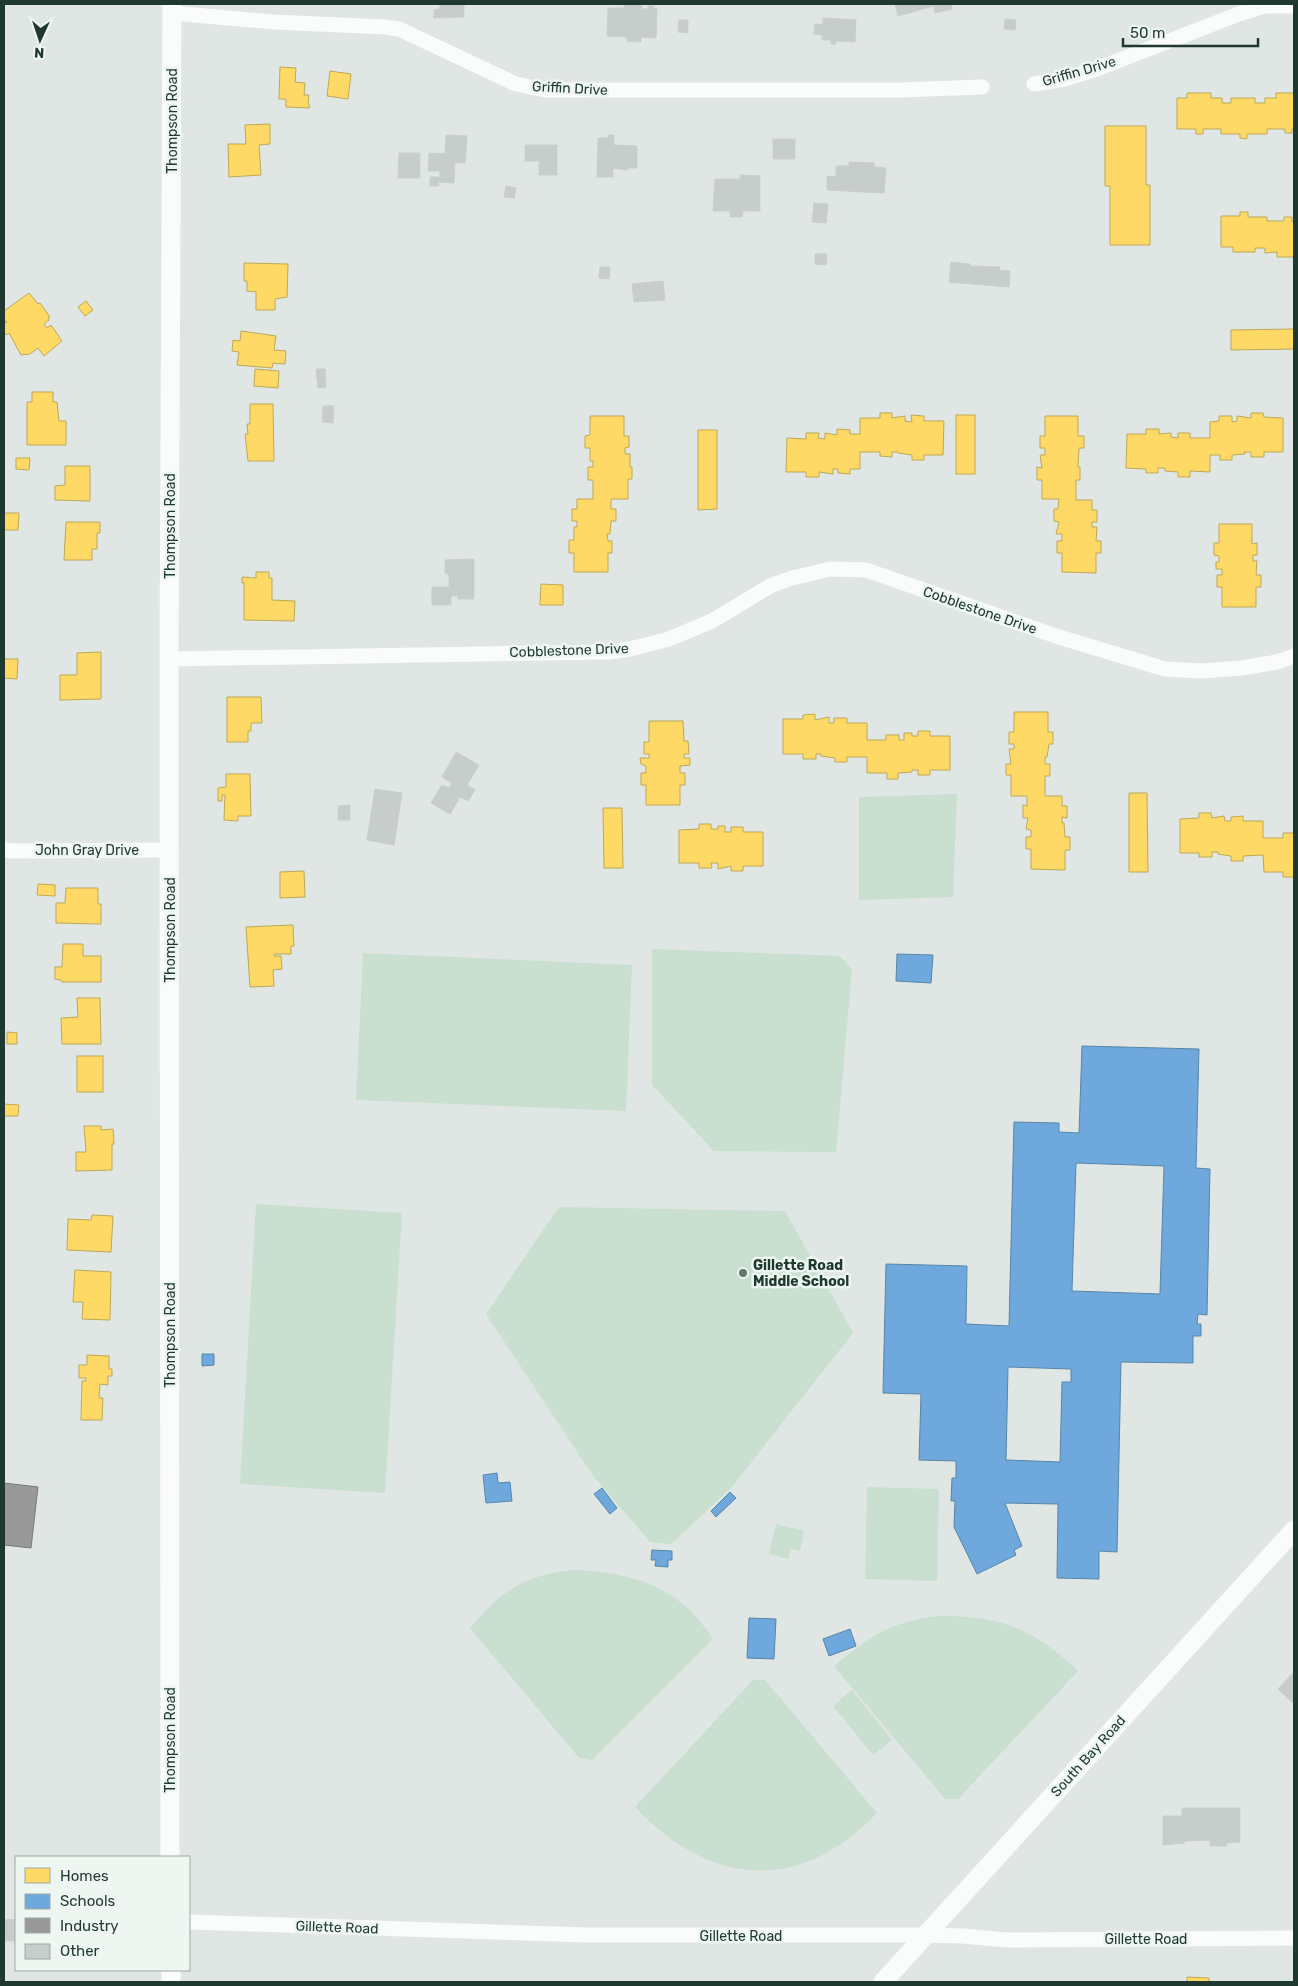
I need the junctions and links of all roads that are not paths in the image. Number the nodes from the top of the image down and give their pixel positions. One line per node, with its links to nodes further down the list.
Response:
1 (1294, 6): 3 (street, Griffin Drive)
2 (172, 9): 4 (street, Griffin Drive); 6 (street, Thompson Road)
3 (1034, 84)
4 (982, 87)
5 (1294, 656): 6 (street, Cobblestone Drive)
6 (169, 659): 8 (street, Thompson Road)
7 (4, 849): 8 (street, John Gray Drive)
8 (170, 850): 10 (street, Thompson Road)
9 (1294, 1530): 12 (street, South Bay Road)
10 (170, 1856)
11 (190, 1922): 12 (street, Gillette Road)
12 (925, 1935): 13 (street, Gillette Road); 14 (street, South Bay Road)
13 (1294, 1938)
14 (882, 1982)

